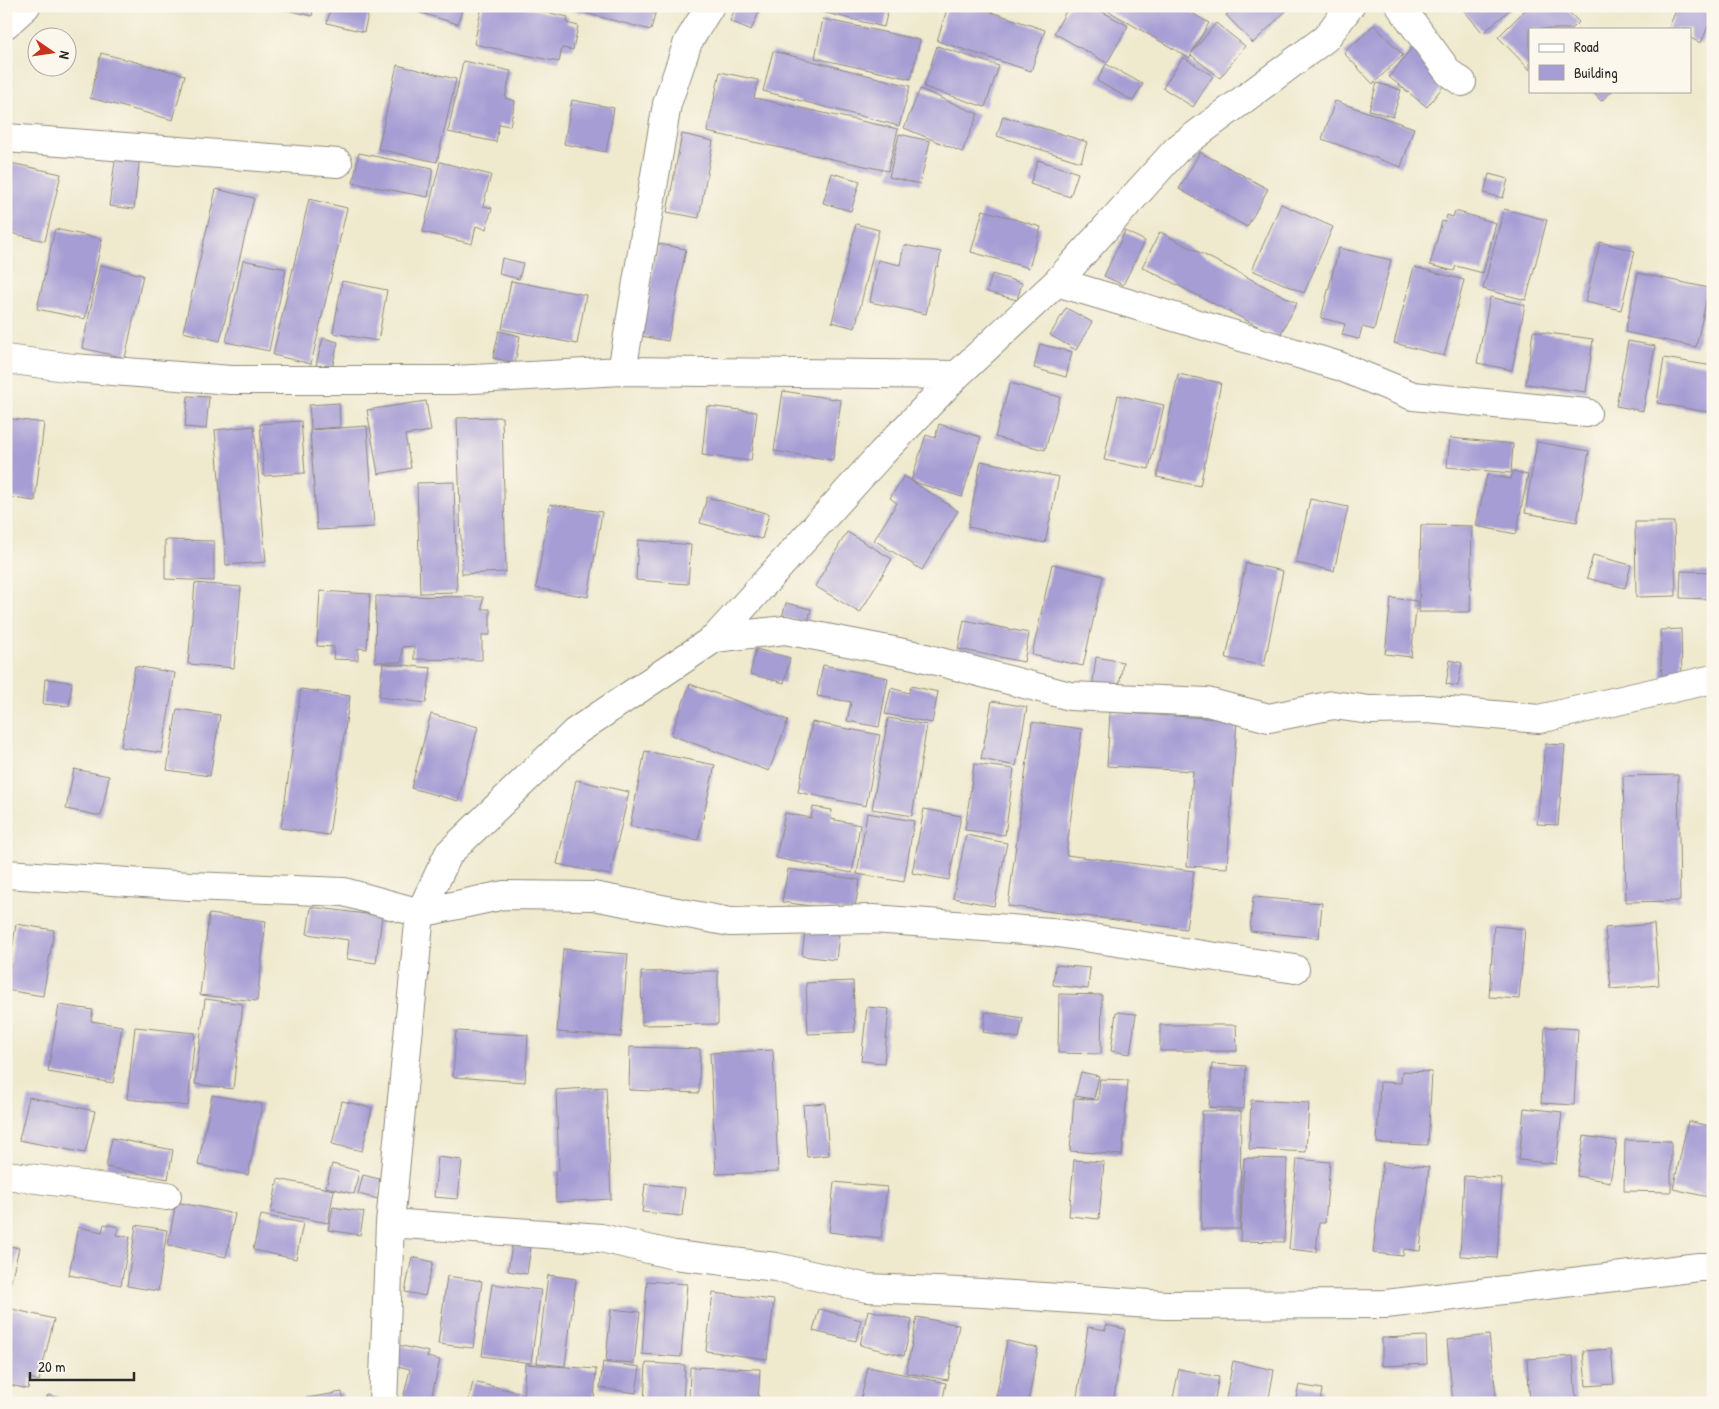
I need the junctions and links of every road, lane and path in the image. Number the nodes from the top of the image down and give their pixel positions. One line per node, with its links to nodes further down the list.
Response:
1 (26, 6): 5 (street)
2 (710, 6): 11 (street)
3 (1350, 6): 9 (street)
4 (1400, 6): 6 (street)
5 (6, 24)
6 (1462, 82)
7 (6, 138): 8 (street)
8 (338, 163)
9 (1057, 282): 12 (street); 13 (street)
10 (6, 359): 11 (street)
11 (622, 371): 12 (street)
12 (957, 375): 14 (street)
13 (1587, 413)
14 (715, 638): 15 (street); 17 (street)
15 (1713, 679)
16 (6, 874): 17 (street)
17 (420, 913): 18 (street); 21 (street)
18 (1295, 969)
19 (6, 1175): 20 (street)
20 (167, 1196)
21 (390, 1223): 22 (street); 23 (street)
22 (1713, 1267)
23 (383, 1403)

